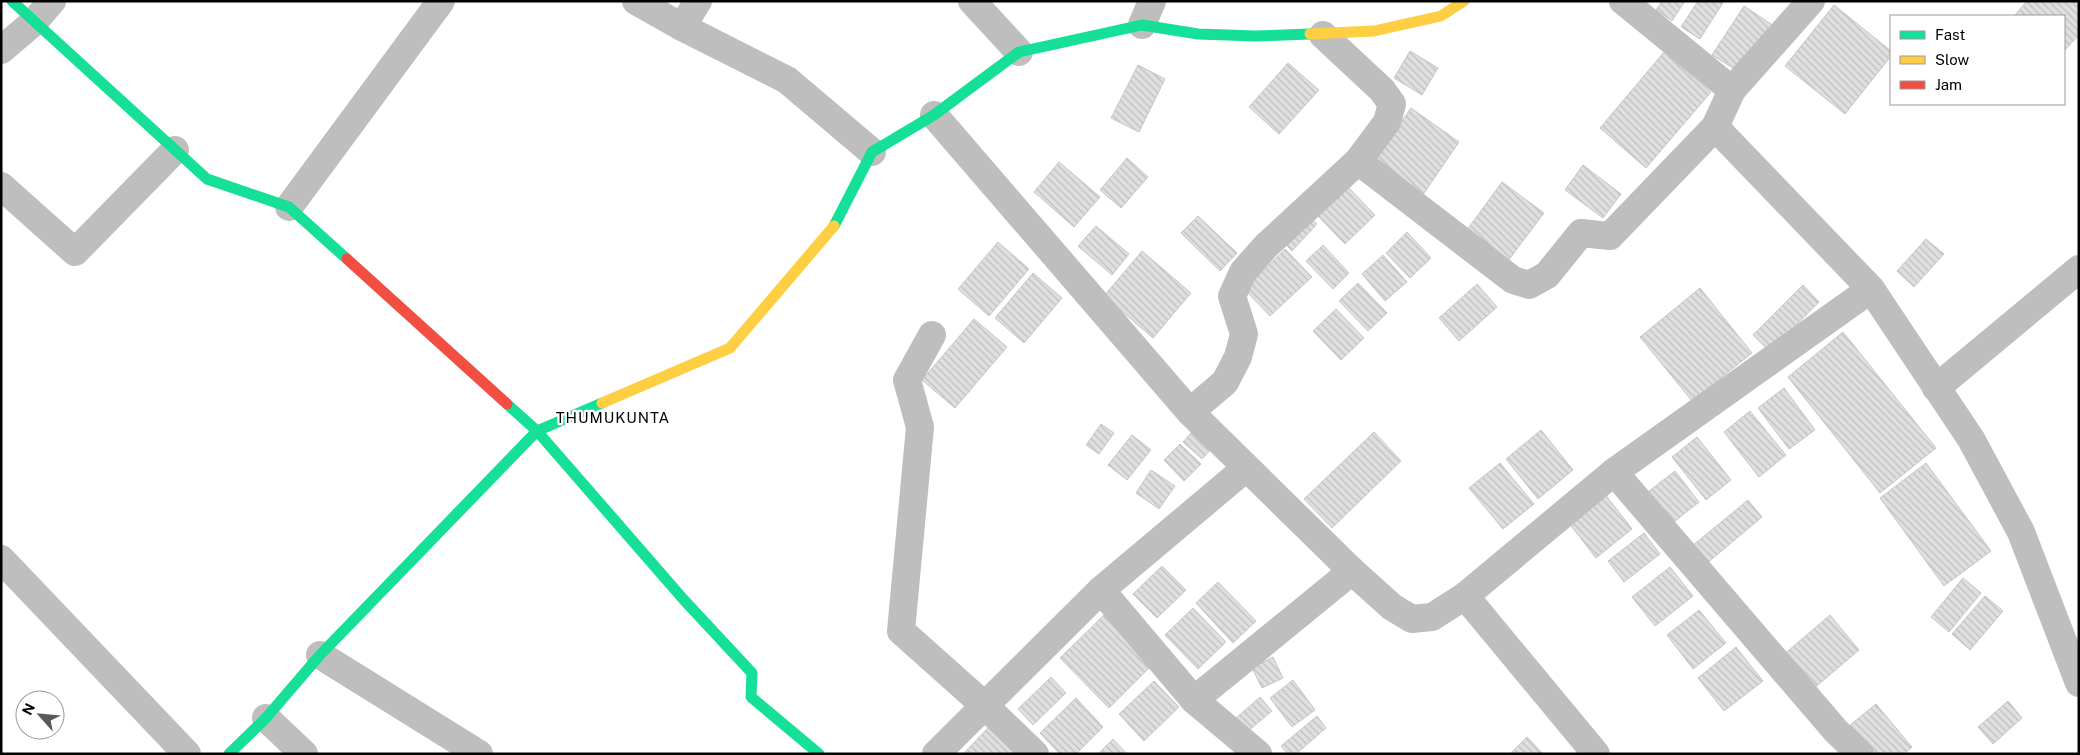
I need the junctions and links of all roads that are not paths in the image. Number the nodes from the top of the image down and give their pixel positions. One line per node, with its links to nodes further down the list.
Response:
1 (12, 1): 12 (street)
2 (52, 1): 12 (street)
3 (441, 1): 24 (street)
4 (636, 1): 13 (street)
5 (698, 1): 13 (street)
6 (972, 1): 16 (street)
7 (1464, 1): 10 (street)
8 (1623, 1): 17 (street)
9 (1811, 1): 17 (street)
10 (1433, 9): 14 (street)
11 (1147, 13): 14 (street); 16 (street)
12 (34, 22): 15 (street); 20 (street)
13 (682, 27): 21 (street)
14 (1323, 35): 22 (street)
15 (1, 50)
16 (1019, 52): 18 (street)
17 (1732, 90): 19 (street)
18 (934, 115): 21 (street); 29 (street)
19 (1715, 127): 22 (street); 26 (street)
20 (175, 150): 23 (street); 24 (street)
21 (872, 152): 30 (street)
22 (1358, 161): 29 (street)
23 (1, 186)
24 (289, 207): 30 (street)
25 (2079, 269): 28 (street)
26 (1871, 289): 28 (street); 32 (street)
27 (932, 335): 40 (street)
28 (1936, 388): 38 (street)
29 (1190, 412): 31 (street)
30 (537, 431): 37 (street); 46 (street)
31 (1246, 468): 34 (street); 35 (street)
32 (1614, 472): 36 (street); 51 (street)
33 (1, 558): 42 (street)
34 (1352, 571): 36 (street); 39 (street)
35 (1101, 590): 39 (street); 40 (street)
36 (1465, 596): 50 (street)
37 (320, 655): 41 (street); 45 (street)
38 (2079, 683)
39 (1194, 700): 49 (street)
40 (984, 705): 47 (street); 48 (street)
41 (266, 718): 43 (street); 44 (street)
42 (187, 754)
43 (229, 754)
44 (304, 754)
45 (479, 754)
46 (819, 754)
47 (936, 754)
48 (1035, 754)
49 (1258, 754)
50 (1596, 754)
51 (1860, 754)

